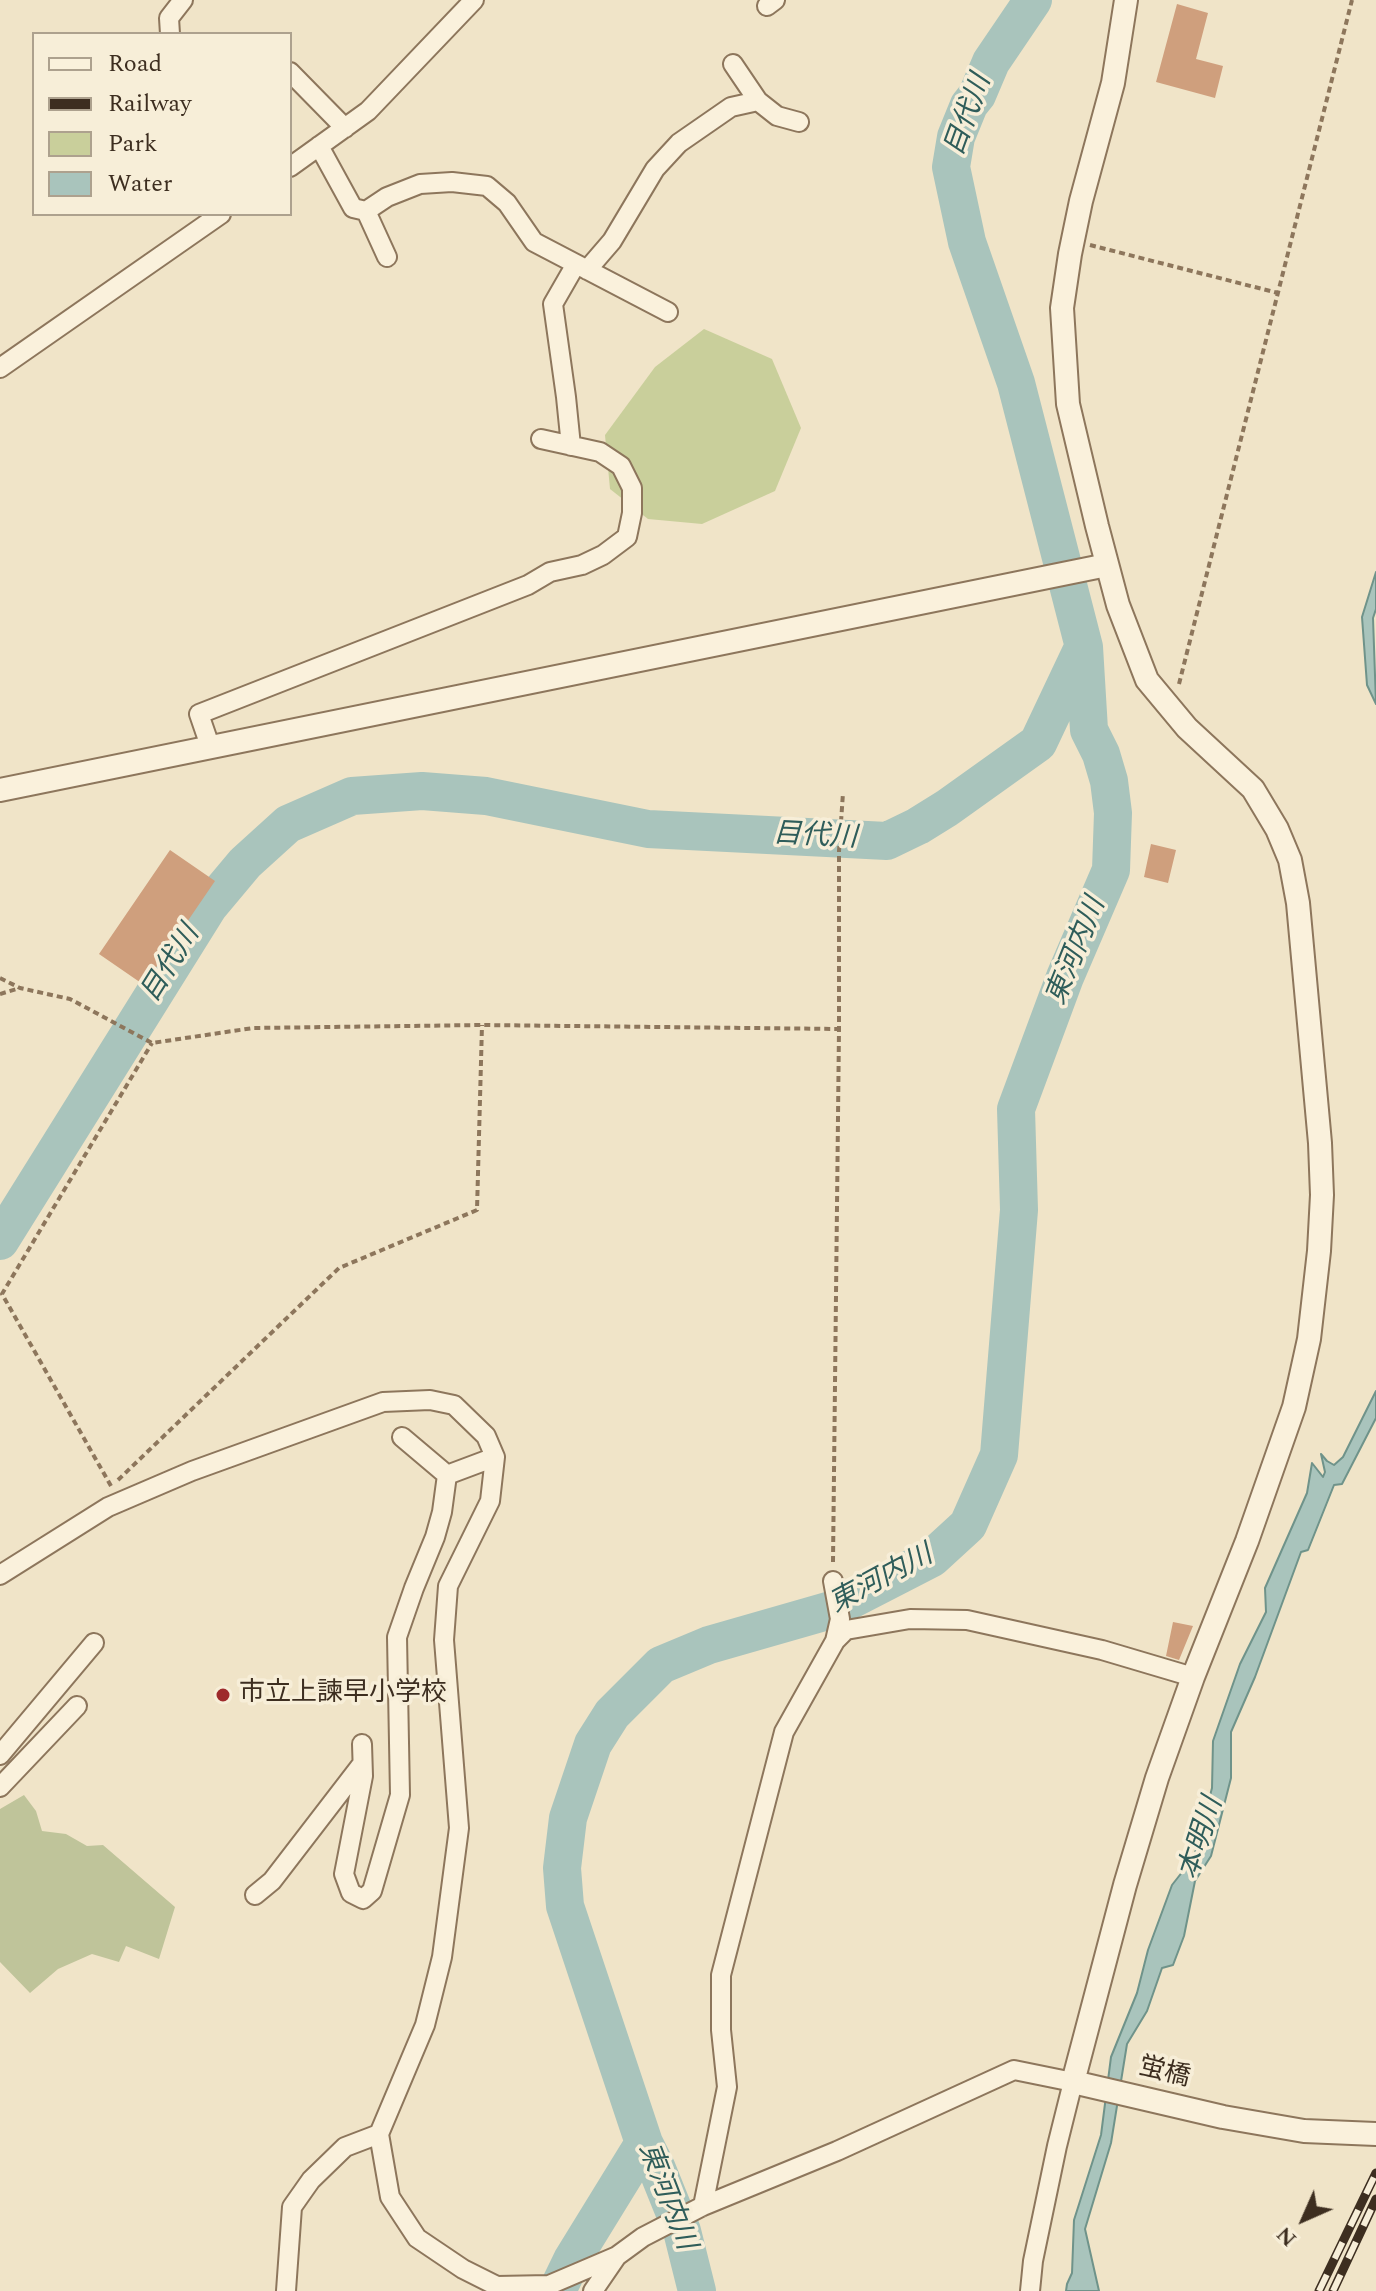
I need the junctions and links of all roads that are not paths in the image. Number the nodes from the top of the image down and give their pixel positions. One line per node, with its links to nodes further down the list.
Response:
1 (183, 0): 4 (street)
2 (474, 0): 9 (street)
3 (1126, 10): 20 (street)
4 (170, 32)
5 (733, 64): 7 (street)
6 (292, 74): 9 (street)
7 (758, 101): 8 (street); 15 (street)
8 (799, 122)
9 (345, 128): 10 (street)
10 (319, 146): 11 (street); 12 (street)
11 (292, 166)
12 (366, 211): 14 (street); 15 (street)
13 (218, 216): 17 (street)
14 (387, 257)
15 (582, 267): 16 (street); 19 (street)
16 (668, 312)
17 (0, 368)
18 (541, 439): 19 (street)
19 (571, 446): 21 (street)
20 (1100, 567): 21 (street); 30 (street)
21 (210, 746): 22 (street)
22 (0, 790)
23 (402, 1437): 25 (street)
24 (495, 1457): 25 (street); 26 (street); 38 (street)
25 (447, 1475): 34 (street)
26 (0, 1575)
27 (833, 1581): 28 (street)
28 (835, 1641): 30 (street); 40 (street)
29 (94, 1643): 33 (street)
30 (1193, 1677): 37 (street)
31 (77, 1706): 35 (street)
32 (362, 1744): 34 (street)
33 (0, 1755)
34 (362, 1764): 36 (street)
35 (0, 1787)
36 (255, 1895)
37 (1082, 2084): 39 (street, 蛍橋); 40 (street); 44 (street)
38 (379, 2134): 41 (street); 42 (street)
39 (1376, 2134)
40 (697, 2209): 41 (street)
41 (617, 2256): 43 (street)
42 (286, 2291)
43 (593, 2291)
44 (1030, 2291)

